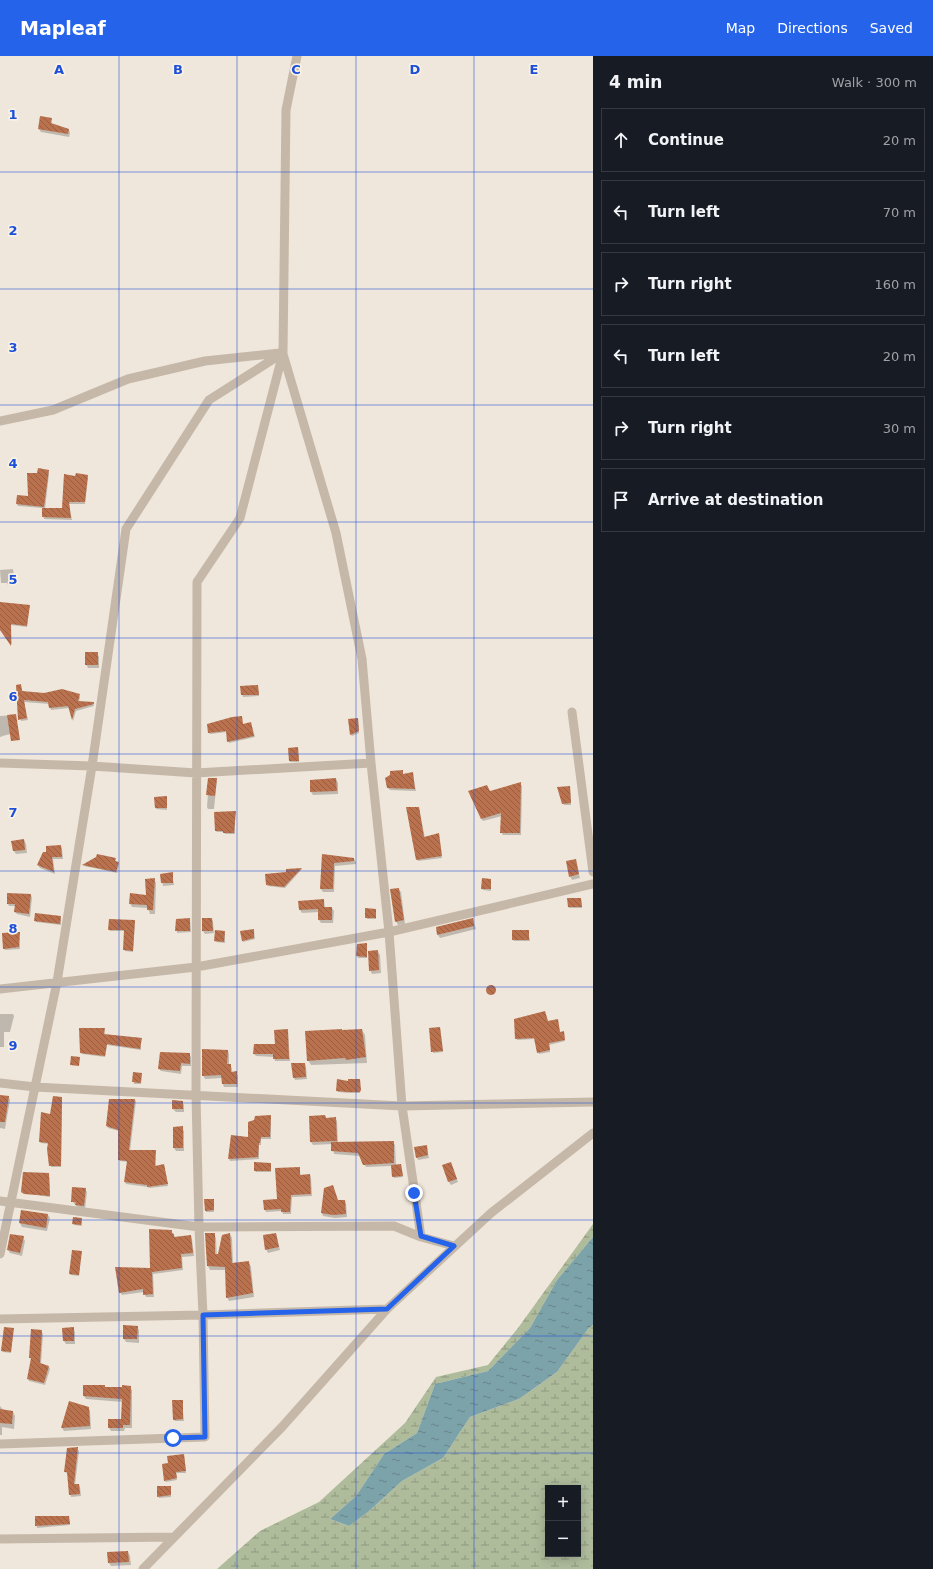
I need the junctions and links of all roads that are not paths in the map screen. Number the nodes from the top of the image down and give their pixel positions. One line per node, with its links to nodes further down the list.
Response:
1 (297, 56): 2 (street)
2 (283, 353): 3 (street); 6 (street); 7 (street); 8 (street)
3 (0, 422)
4 (572, 712): 9 (street)
5 (0, 763): 7 (street)
6 (371, 763): 8 (street); 11 (street)
7 (92, 766): 8 (street); 13 (street)
8 (196, 773): 12 (street)
9 (593, 872)
10 (593, 884): 11 (street)
11 (389, 932): 12 (street); 19 (street)
12 (196, 967): 13 (street); 17 (street)
13 (57, 982): 14 (street); 16 (street)
14 (0, 988)
15 (0, 1083): 16 (street)
16 (35, 1087): 17 (street); 22 (street)
17 (196, 1095): 19 (street); 23 (street)
18 (593, 1102): 19 (street)
19 (402, 1106): 24 (street)
20 (593, 1133): 25 (street)
21 (0, 1201): 22 (street)
22 (12, 1201): 23 (street); 26 (street)
23 (199, 1227): 24 (street); 28 (street)
24 (421, 1236): 25 (street)
25 (454, 1246): 27 (street)
26 (0, 1254)
27 (387, 1309): 28 (street); 31 (street)
28 (203, 1315): 29 (street); 30 (street)
29 (0, 1319)
30 (0, 1444)
31 (174, 1537): 32 (street); 33 (street)
32 (0, 1539)
33 (143, 1569)

